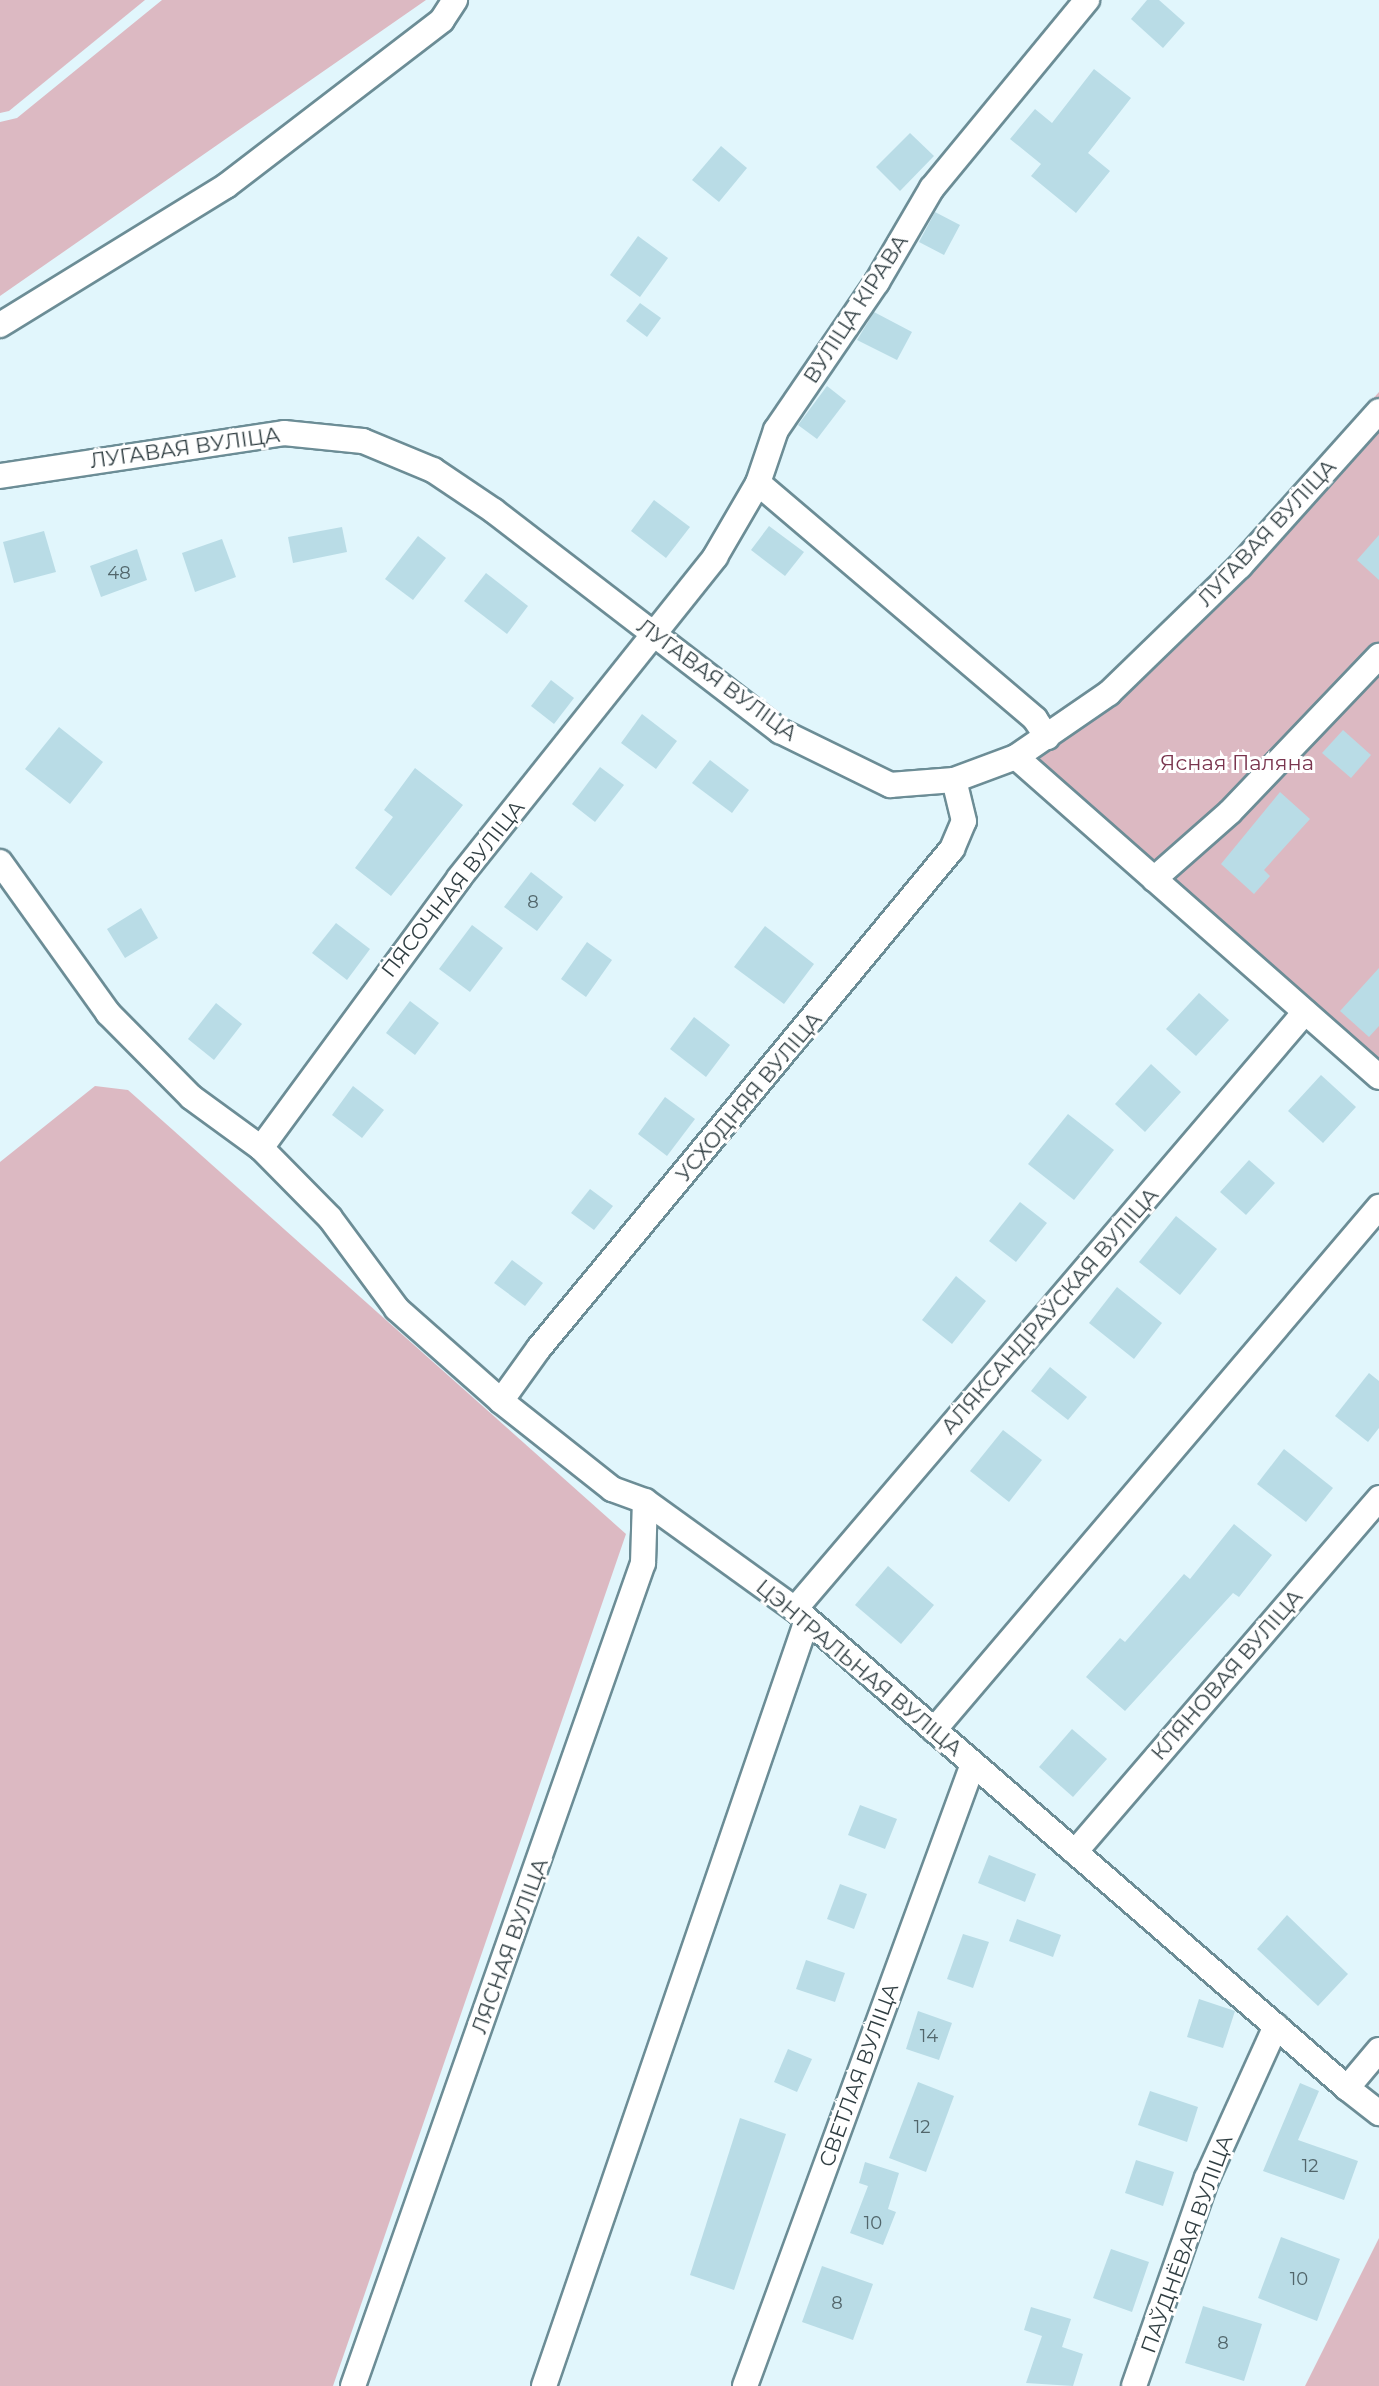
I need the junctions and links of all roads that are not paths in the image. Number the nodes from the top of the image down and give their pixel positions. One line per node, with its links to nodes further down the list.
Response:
1 (455, 0): 3 (street)
2 (1087, 0): 6 (street, ВУЛІЦА КІРАВА)
3 (0, 325)
4 (1379, 411): 9 (street, ЛУГАВАЯ ВУЛІЦА)
5 (0, 476): 7 (street, ЛУГАВАЯ ВУЛІЦА)
6 (758, 483): 7 (street, ВУЛІЦА КІРАВА); 9 (street)
7 (652, 635): 11 (street, ЛУГАВАЯ ВУЛІЦА); 16 (street, ПЯСОЧНАЯ ВУЛІЦА)
8 (1379, 656): 13 (street)
9 (1047, 737): 10 (street, ЛУГАВАЯ ВУЛІЦА)
10 (1016, 757): 11 (street, ЛУГАВАЯ ВУЛІЦА); 13 (street)
11 (954, 780): 18 (street, УСХОДНЯЯ ВУЛІЦА)
12 (0, 863): 16 (street, ЦЭНТРАЛЬНАЯ ВУЛІЦА)
13 (1154, 879): 14 (street)
14 (1305, 1012): 15 (street); 21 (street, АЛЯКСАНДРАЎСКАЯ ВУЛІЦА)
15 (1376, 1069)
16 (261, 1148): 18 (street, ЦЭНТРАЛЬНАЯ ВУЛІЦА)
17 (1379, 1207): 22 (street)
18 (501, 1401): 20 (street, ЦЭНТРАЛЬНАЯ ВУЛІЦА)
19 (1379, 1498): 24 (street, КЛЯНОВАЯ ВУЛІЦА)
20 (645, 1501): 21 (street, ЦЭНТРАЛЬНАЯ ВУЛІЦА); 29 (street, ЛЯСНАЯ ВУЛІЦА)
21 (801, 1614): 22 (street, ЦЭНТРАЛЬНАЯ ВУЛІЦА); 30 (street)
22 (934, 1730): 23 (street, ЦЭНТРАЛЬНАЯ ВУЛІЦА)
23 (973, 1764): 24 (street, ЦЭНТРАЛЬНАЯ ВУЛІЦА); 31 (street, СВЕТЛАЯ ВУЛІЦА)
24 (1074, 1852): 25 (street, ЦЭНТРАЛЬНАЯ ВУЛІЦА)
25 (1276, 2026): 27 (street, ЦЭНТРАЛЬНАЯ ВУЛІЦА); 32 (street, ПАЎДНЁВАЯ ВУЛІЦА)
26 (1379, 2050): 27 (street)
27 (1347, 2088): 28 (street, ЦЭНТРАЛЬНАЯ ВУЛІЦА)
28 (1379, 2113)
29 (353, 2386)
30 (544, 2386)
31 (745, 2386)
32 (1135, 2386)

